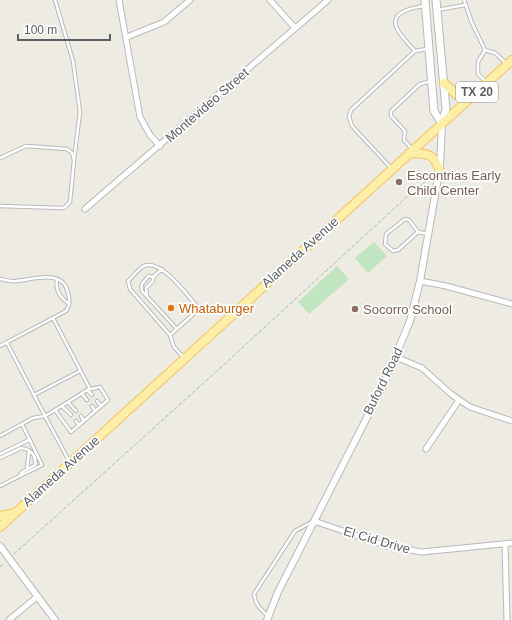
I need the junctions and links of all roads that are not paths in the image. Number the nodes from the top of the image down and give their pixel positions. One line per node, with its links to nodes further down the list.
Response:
1 (55, 0): 25 (lane)
2 (119, 0): 12 (street)
3 (190, 0): 12 (street)
4 (270, 0): 11 (street)
5 (328, 0): 11 (street, Montevideo Street)
6 (436, 0): 10 (main road)
7 (464, 0): 9 (lane)
8 (426, 3): 13 (main road); 15 (lane)
9 (466, 5): 10 (lane); 14 (lane)
10 (437, 10): 18 (main road)
11 (295, 28): 22 (street, Montevideo Street)
12 (127, 37): 22 (street)
13 (430, 49): 15 (lane); 17 (main road)
14 (485, 50): 16 (lane); 19 (lane)
15 (415, 51): 26 (lane)
16 (510, 62): 19 (main road, Alameda Avenue / TX 20)
17 (432, 81): 21 (main road); 23 (lane)
18 (444, 83): 20 (main road); 21 (main road)
19 (487, 83): 20 (main road, Alameda Avenue / TX 20)
20 (478, 91): 21 (main road, Alameda Avenue / TX 20)
21 (442, 124): 23 (main road, Alameda Avenue / TX 20); 27 (street, Buford Road)
22 (160, 146): 29 (street, Montevideo Street)
23 (411, 151): 26 (main road, Alameda Avenue / TX 20); 27 (main road)
24 (0, 158): 25 (lane)
25 (74, 160): 28 (lane)
26 (392, 169): 46 (main road, Alameda Avenue / TX 20)
27 (439, 173): 31 (street, Buford Road)
28 (0, 206)
29 (85, 209)
30 (418, 232): 30 (lane); 31 (lane)
31 (428, 234): 36 (street, Buford Road)
32 (162, 269): 33 (lane); 41 (lane); 42 (lane)
33 (153, 277): 37 (lane); 37 (lane)
34 (0, 279): 35 (lane)
35 (57, 279): 38 (lane); 38 (lane)
36 (420, 281): 39 (street); 45 (street, Buford Road)
37 (148, 297): 41 (lane)
38 (69, 304): 40 (lane)
39 (512, 304)
40 (53, 318): 43 (lane); 47 (lane)
41 (177, 329): 42 (lane)
42 (170, 335): 46 (lane)
43 (7, 343): 44 (lane); 50 (lane)
44 (0, 346)
45 (396, 357): 53 (street); 82 (street, Buford Road)
46 (184, 359): 76 (main road, Alameda Avenue / TX 20)
47 (80, 371): 48 (lane); 50 (lane)
48 (88, 389): 49 (lane); 51 (lane); 58 (lane)
49 (82, 394): 52 (lane); 55 (lane)
50 (34, 395): 63 (lane)
51 (92, 396)
52 (87, 400)
53 (459, 400): 66 (street); 72 (street)
54 (98, 401): 58 (lane)
55 (68, 402): 56 (lane); 60 (lane)
56 (62, 406): 59 (lane); 62 (lane)
57 (92, 406): 61 (lane)
58 (101, 406): 61 (lane)
59 (56, 410): 63 (lane); 69 (lane)
60 (76, 411)
61 (96, 411): 65 (lane)
62 (71, 415)
63 (45, 416): 68 (lane); 76 (lane)
64 (81, 416): 65 (lane)
65 (84, 420): 69 (lane)
66 (512, 420)
67 (76, 421): 69 (lane)
68 (22, 424): 70 (lane); 71 (lane)
69 (79, 425)
70 (0, 436)
71 (29, 440): 74 (lane); 78 (lane)
72 (426, 449)
73 (29, 451): 75 (lane); 77 (lane); 77 (lane)
74 (0, 454)
75 (0, 458)
76 (70, 463): 80 (main road, Alameda Avenue / TX 20)
77 (27, 469): 78 (lane)
78 (20, 476): 79 (lane)
79 (0, 486)
80 (15, 513): 81 (main road); 83 (main road, Alameda Avenue / TX 20)
81 (0, 516)
82 (314, 521): 85 (street, El Cid Drive); 88 (street, Buford Road); 88 (lane)
83 (0, 527)
84 (512, 543): 85 (street, El Cid Drive)
85 (505, 544): 91 (street)
86 (0, 546): 87 (street)
87 (38, 596): 89 (street); 90 (street)
88 (268, 618)
89 (9, 620)
90 (55, 620)
91 (507, 620)

